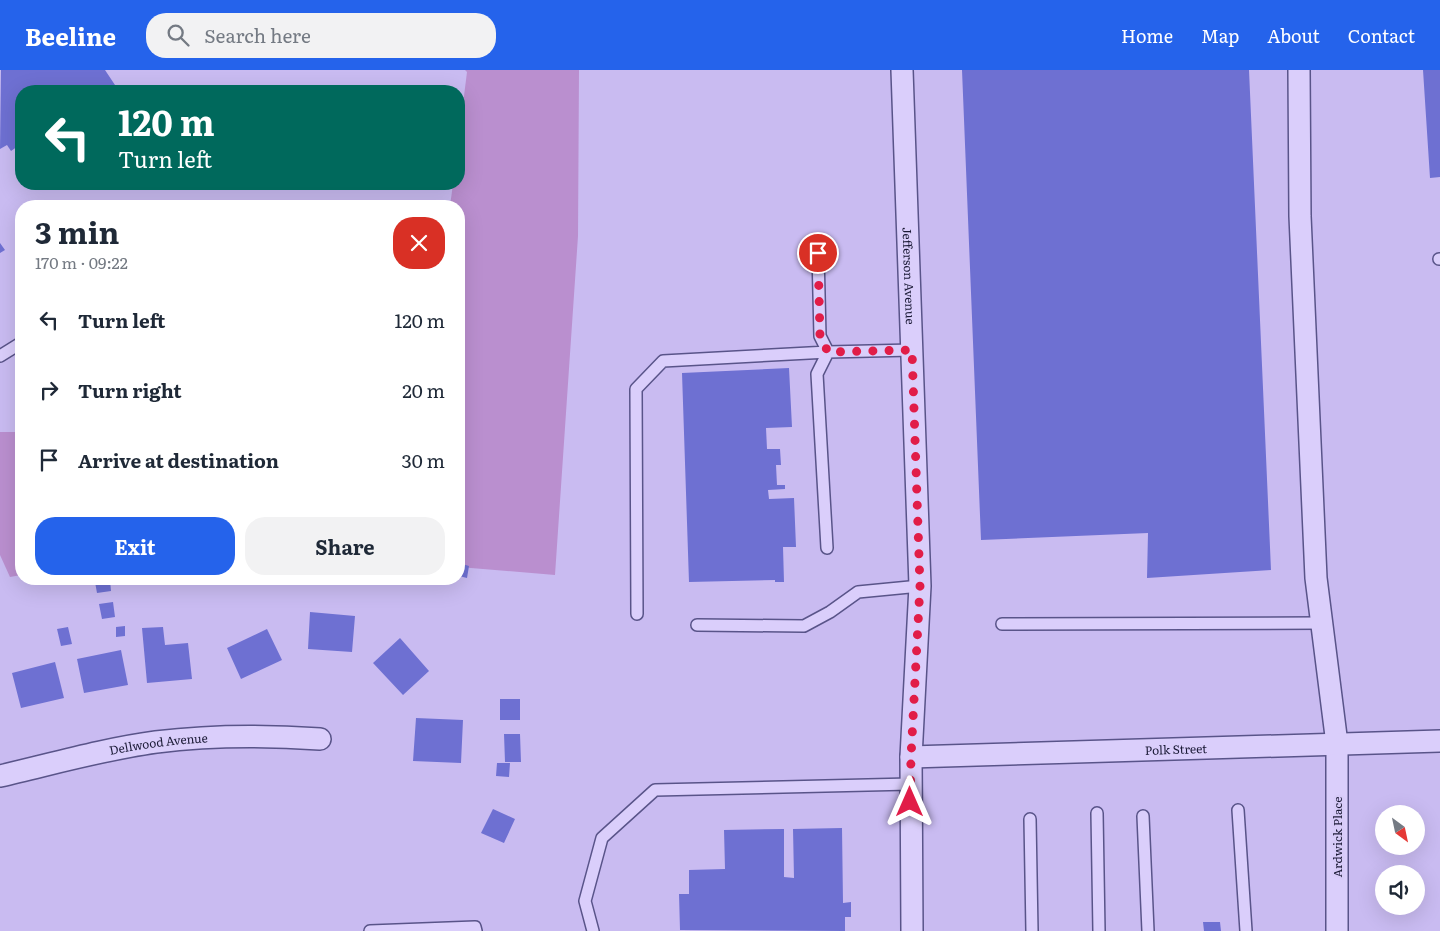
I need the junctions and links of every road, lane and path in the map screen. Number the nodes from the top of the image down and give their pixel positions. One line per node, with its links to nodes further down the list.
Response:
1 (902, 70): 5 (street, Jefferson Avenue)
2 (1299, 70): 11 (street, Ardwick Place)
3 (818, 253): 6 (lane)
4 (15, 347): 7 (lane)
5 (912, 350): 6 (lane); 9 (street, Jefferson Avenue)
6 (828, 352): 8 (lane); 10 (lane)
7 (0, 356)
8 (827, 548)
9 (920, 586): 13 (lane); 17 (street, Jefferson Avenue)
10 (637, 614)
11 (1322, 623): 12 (lane); 16 (street, Ardwick Place)
12 (1002, 624)
13 (697, 625)
14 (320, 739): 18 (street, Dellwood Avenue)
15 (1440, 741): 16 (street, Polk Street)
16 (1337, 744): 17 (street, Polk Street); 32 (street, Ardwick Place)
17 (911, 757): 19 (street, Jefferson Avenue)
18 (0, 776)
19 (910, 784): 26 (lane); 27 (street, Jefferson Avenue)
20 (1238, 810): 31 (lane)
21 (1097, 813): 29 (lane)
22 (1143, 816): 30 (lane)
23 (1030, 819): 28 (lane)
24 (370, 931): 25 (lane)
25 (476, 931)
26 (593, 931)
27 (912, 931)
28 (1032, 931)
29 (1099, 931)
30 (1148, 931)
31 (1246, 931)
32 (1337, 931)

